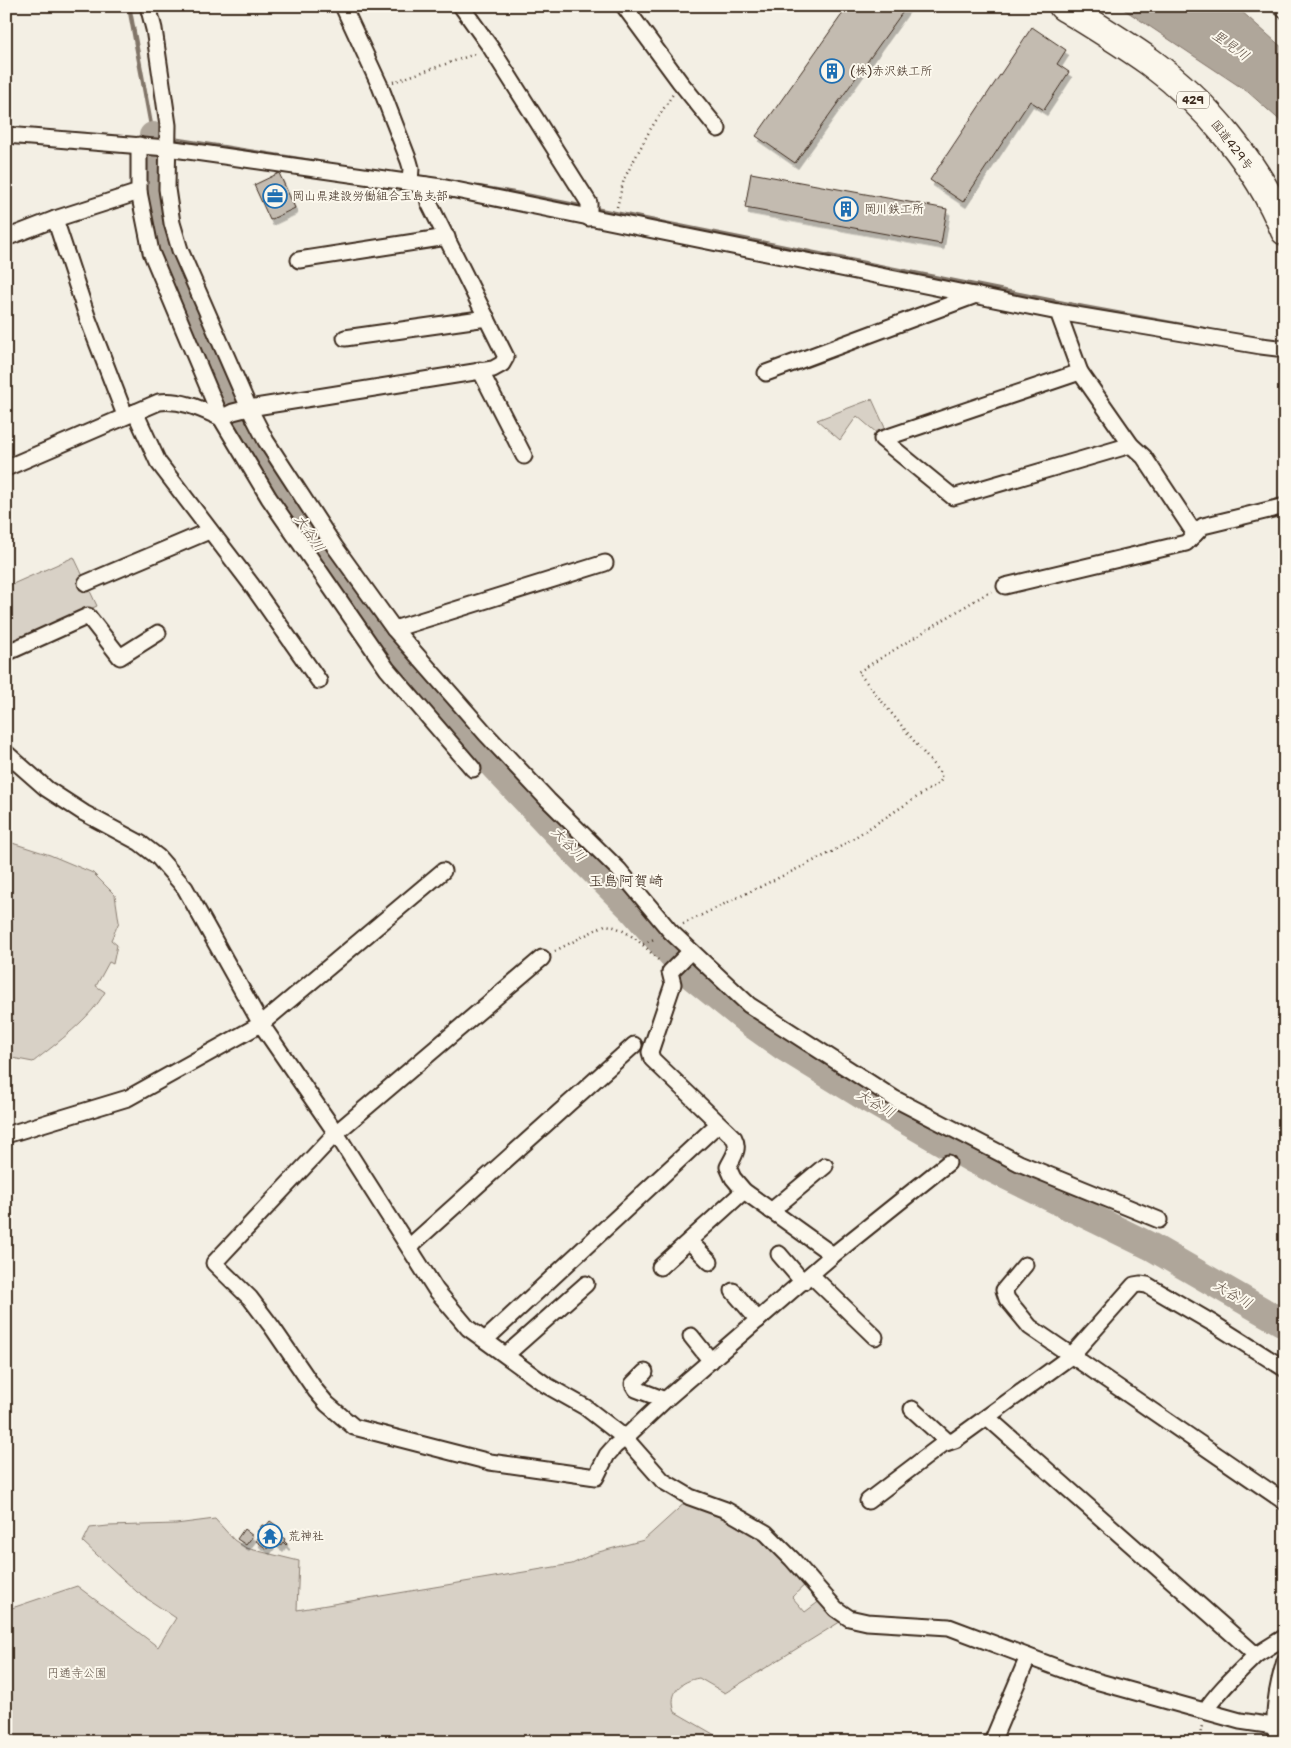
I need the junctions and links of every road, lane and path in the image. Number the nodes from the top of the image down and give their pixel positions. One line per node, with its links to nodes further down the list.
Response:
1 (148, 6): 14 (street)
2 (343, 6): 10 (street)
3 (461, 6): 8 (street)
4 (624, 6): 9 (street)
5 (1063, 6): 21 (highway, 国道429号 / 429)
6 (1280, 6): 7 (street)
7 (1285, 10)
8 (491, 48): 10 (path); 19 (street)
9 (680, 82): 11 (street); 18 (path)
10 (380, 86): 15 (street)
11 (718, 129)
12 (6, 135): 13 (street)
13 (139, 145): 14 (street); 17 (street)
14 (167, 147): 15 (street); 33 (street)
15 (411, 176): 16 (street)
16 (426, 185): 19 (street); 22 (street)
17 (139, 192): 20 (street); 35 (street)
18 (616, 209)
19 (589, 211): 25 (street)
20 (55, 219): 23 (street); 34 (street)
21 (1285, 231)
22 (447, 237): 24 (street); 27 (street)
23 (6, 238)
24 (299, 260)
25 (976, 295): 26 (street); 32 (street)
26 (1058, 312): 29 (street); 31 (street)
27 (487, 318): 28 (street); 30 (street)
28 (345, 338)
29 (1285, 349)
30 (480, 370): 33 (street); 37 (street)
31 (1080, 372): 36 (street); 36 (street)
32 (766, 373)
33 (249, 408): 35 (street); 45 (street)
34 (130, 414): 35 (street); 38 (street); 40 (street)
35 (220, 418): 50 (street)
36 (1131, 445): 41 (street)
37 (524, 456)
38 (6, 468)
39 (1285, 506): 41 (street)
40 (209, 531): 43 (street); 48 (street)
41 (1195, 534): 44 (street)
42 (605, 562): 45 (street)
43 (86, 582)
44 (1006, 586): 52 (path)
45 (394, 629): 52 (street)
46 (158, 633): 47 (street)
47 (6, 653)
48 (319, 681)
49 (6, 753): 58 (street)
50 (473, 769)
51 (442, 871): 58 (street)
52 (670, 931): 55 (street)
53 (648, 942): 54 (path)
54 (643, 944): 56 (path); 57 (path)
55 (691, 951): 57 (street); 67 (street)
56 (542, 958): 61 (street)
57 (670, 972): 60 (street)
58 (261, 1024): 61 (street); 62 (street)
59 (634, 1045): 69 (street)
60 (718, 1124): 65 (street); 81 (street)
61 (336, 1133): 69 (street); 90 (street)
62 (6, 1136)
63 (948, 1162): 71 (street)
64 (825, 1166): 66 (street)
65 (744, 1191): 66 (street); 68 (street)
66 (771, 1211): 71 (street)
67 (1159, 1220)
68 (689, 1241): 72 (street); 74 (street)
69 (409, 1247): 81 (street)
70 (779, 1254): 75 (street)
71 (833, 1255): 75 (street)
72 (710, 1262)
73 (1024, 1265): 83 (street)
74 (660, 1267)
75 (807, 1278): 78 (street); 80 (street)
76 (586, 1284): 82 (street)
77 (733, 1291): 78 (street)
78 (758, 1320): 84 (street)
79 (691, 1336): 84 (street)
80 (874, 1337)
81 (485, 1340): 82 (street)
82 (506, 1355): 90 (street)
83 (1072, 1356): 85 (street); 89 (street); 93 (street)
84 (711, 1361): 87 (street)
85 (1285, 1368)
86 (645, 1372): 87 (street)
87 (665, 1400): 90 (street)
88 (912, 1410): 91 (street)
89 (987, 1417): 91 (street); 95 (street)
90 (625, 1438): 96 (street)
91 (948, 1442): 92 (street)
92 (868, 1501)
93 (1285, 1502)
94 (1285, 1636): 95 (street)
95 (1256, 1655): 98 (street)
96 (1028, 1657): 98 (street); 100 (street)
97 (1285, 1661): 99 (street)
98 (1205, 1711): 99 (street)
99 (1274, 1726): 101 (street)
100 (992, 1742)
101 (1277, 1742)

